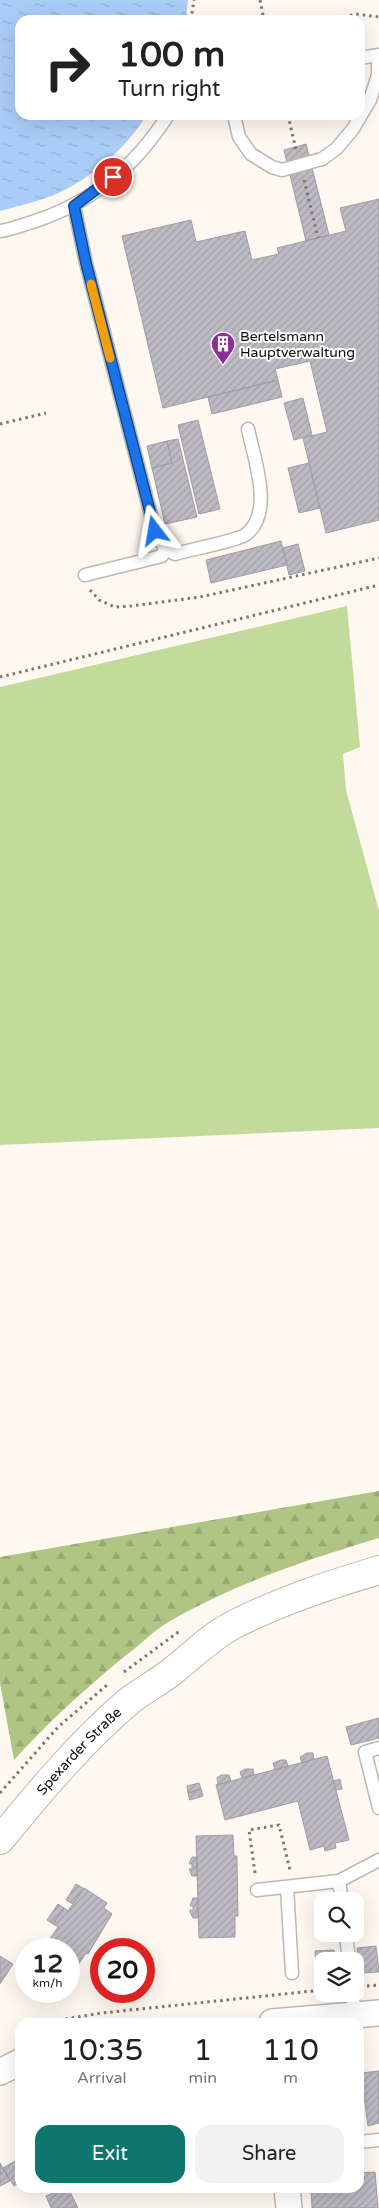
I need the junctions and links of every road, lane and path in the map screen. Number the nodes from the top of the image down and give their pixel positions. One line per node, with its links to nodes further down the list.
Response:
1 (194, 0): 3 (path)
2 (260, 0): 4 (path)
3 (192, 15)
4 (263, 15)
5 (365, 15): 6 (path)
6 (379, 17)
7 (378, 55): 8 (lane); 9 (lane)
8 (365, 57)
9 (365, 109)
10 (165, 120): 13 (lane)
11 (235, 120): 12 (lane)
12 (359, 120)
13 (74, 206): 14 (lane); 18 (lane)
14 (0, 231)
15 (46, 413): 16 (path)
16 (0, 424)
17 (248, 429): 18 (lane)
18 (165, 549): 20 (lane)
19 (379, 558): 20 (path)
20 (85, 575)
21 (379, 585): 22 (path)
22 (0, 677)
23 (379, 1570): 25 (main road, Spexarder Straße)
24 (379, 1589): 25 (main road, Spexarder Straße)
25 (170, 1674): 28 (main road, Spexarder Straße)
26 (379, 1748): 27 (lane)
27 (379, 1808)
28 (0, 1840)
29 (379, 1860): 30 (lane)
30 (339, 1881): 31 (lane); 33 (lane)
31 (290, 1886): 32 (lane); 32 (path); 34 (lane)
32 (257, 1890)
33 (341, 1892)
34 (292, 1973)
35 (314, 1991): 38 (path)
36 (353, 2005): 37 (street); 39 (street)
37 (379, 2014)
38 (71, 2018)
39 (291, 2018)
40 (15, 2064): 41 (street)
41 (0, 2072)
42 (379, 2140): 43 (lane)
43 (364, 2142)
44 (288, 2193): 45 (street)
45 (290, 2208)

